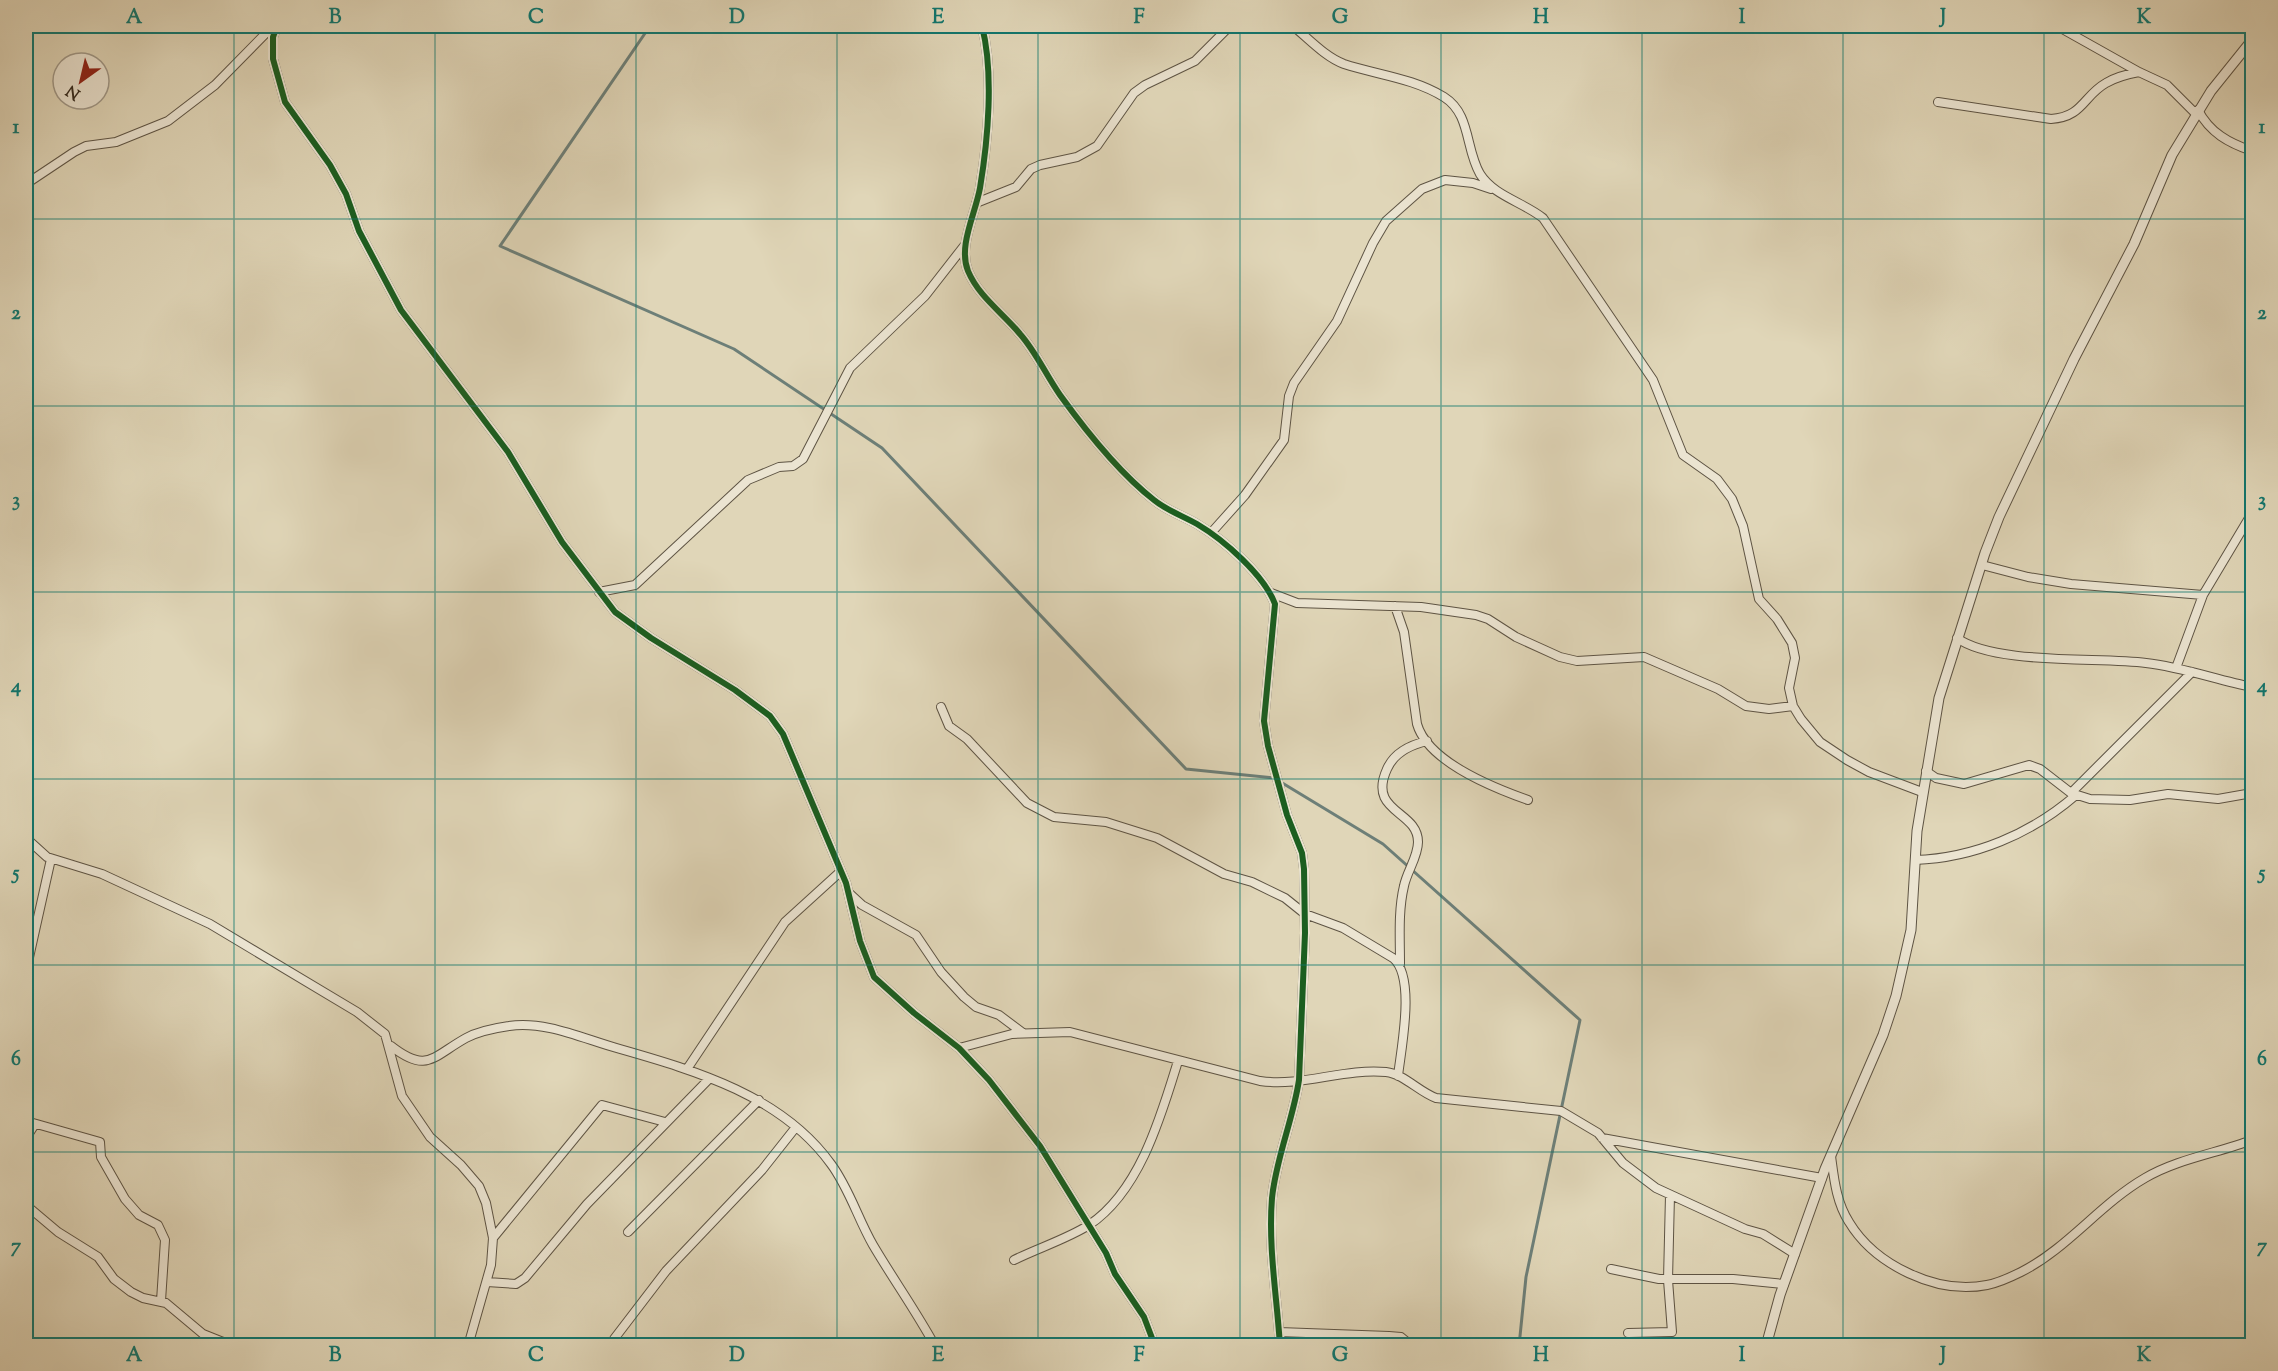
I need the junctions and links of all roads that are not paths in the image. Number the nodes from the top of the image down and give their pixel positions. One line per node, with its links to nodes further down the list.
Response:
1 (273, 26): 12 (street)
2 (278, 26): 19 (street)
3 (982, 26): 14 (street)
4 (1230, 26): 14 (street)
5 (1293, 26): 13 (street)
6 (2057, 26): 8 (street)
7 (2253, 40): 10 (street)
8 (2139, 72): 9 (street); 10 (street)
9 (1938, 102)
10 (2197, 112): 11 (street); 18 (street)
11 (2253, 151)
12 (26, 184)
13 (1492, 189): 17 (street); 27 (street)
14 (976, 203): 15 (street)
15 (964, 246): 17 (street); 19 (street)
16 (2253, 513): 21 (street)
17 (1211, 533): 20 (street)
18 (1982, 565): 21 (street); 23 (street)
19 (599, 592): 38 (street)
20 (1271, 593): 22 (street); 40 (street)
21 (2204, 595): 24 (street)
22 (1395, 606): 27 (street); 29 (street)
23 (1957, 638): 24 (street); 30 (street)
24 (2176, 668): 25 (street)
25 (2192, 672): 26 (street); 33 (street)
26 (2253, 687)
27 (1793, 706): 31 (street)
28 (941, 707): 40 (street)
29 (1427, 741): 34 (street); 41 (street)
30 (1926, 771): 31 (street); 33 (street)
31 (1922, 792): 37 (street)
32 (2253, 793): 33 (street)
33 (2073, 794): 37 (street)
34 (1528, 800)
35 (26, 838): 36 (street)
36 (51, 859): 42 (street); 44 (street)
37 (1915, 860): 59 (street)
38 (840, 872): 39 (street); 47 (street)
39 (850, 894): 43 (street); 45 (street)
40 (1305, 914): 41 (street); 50 (street)
41 (1400, 964): 48 (street)
42 (26, 971)
43 (1023, 1033): 45 (street); 46 (street)
44 (391, 1046): 47 (street); 65 (street)
45 (959, 1048): 63 (street)
46 (1178, 1061): 50 (street); 63 (street)
47 (687, 1069): 49 (street)
48 (1398, 1076): 50 (street); 57 (street)
49 (708, 1080): 51 (street); 53 (street)
50 (1299, 1080): 73 (street)
51 (759, 1100): 55 (street); 64 (street)
52 (26, 1121): 54 (street)
53 (665, 1122): 65 (street); 70 (street)
54 (34, 1124): 56 (street); 72 (street)
55 (796, 1128): 75 (street); 78 (street)
56 (26, 1138)
57 (1602, 1138): 60 (street); 61 (street)
58 (2253, 1140): 59 (street)
59 (1832, 1156): 60 (street)
60 (1822, 1178): 66 (street)
61 (1670, 1196): 66 (street); 69 (street)
62 (26, 1205): 72 (street)
63 (1088, 1225): 67 (street); 79 (street)
64 (628, 1232)
65 (494, 1238): 70 (street)
66 (1795, 1254): 71 (street)
67 (1014, 1260)
68 (1611, 1269): 69 (street)
69 (1668, 1280): 71 (street); 74 (street)
70 (487, 1282): 77 (street)
71 (1784, 1284): 82 (street)
72 (161, 1301): 76 (street)
73 (1280, 1332): 80 (street); 81 (street)
74 (1628, 1333)
75 (614, 1339)
76 (233, 1346)
77 (468, 1346)
78 (935, 1346)
79 (1155, 1346)
80 (1280, 1346)
81 (1412, 1346)
82 (1766, 1346)

